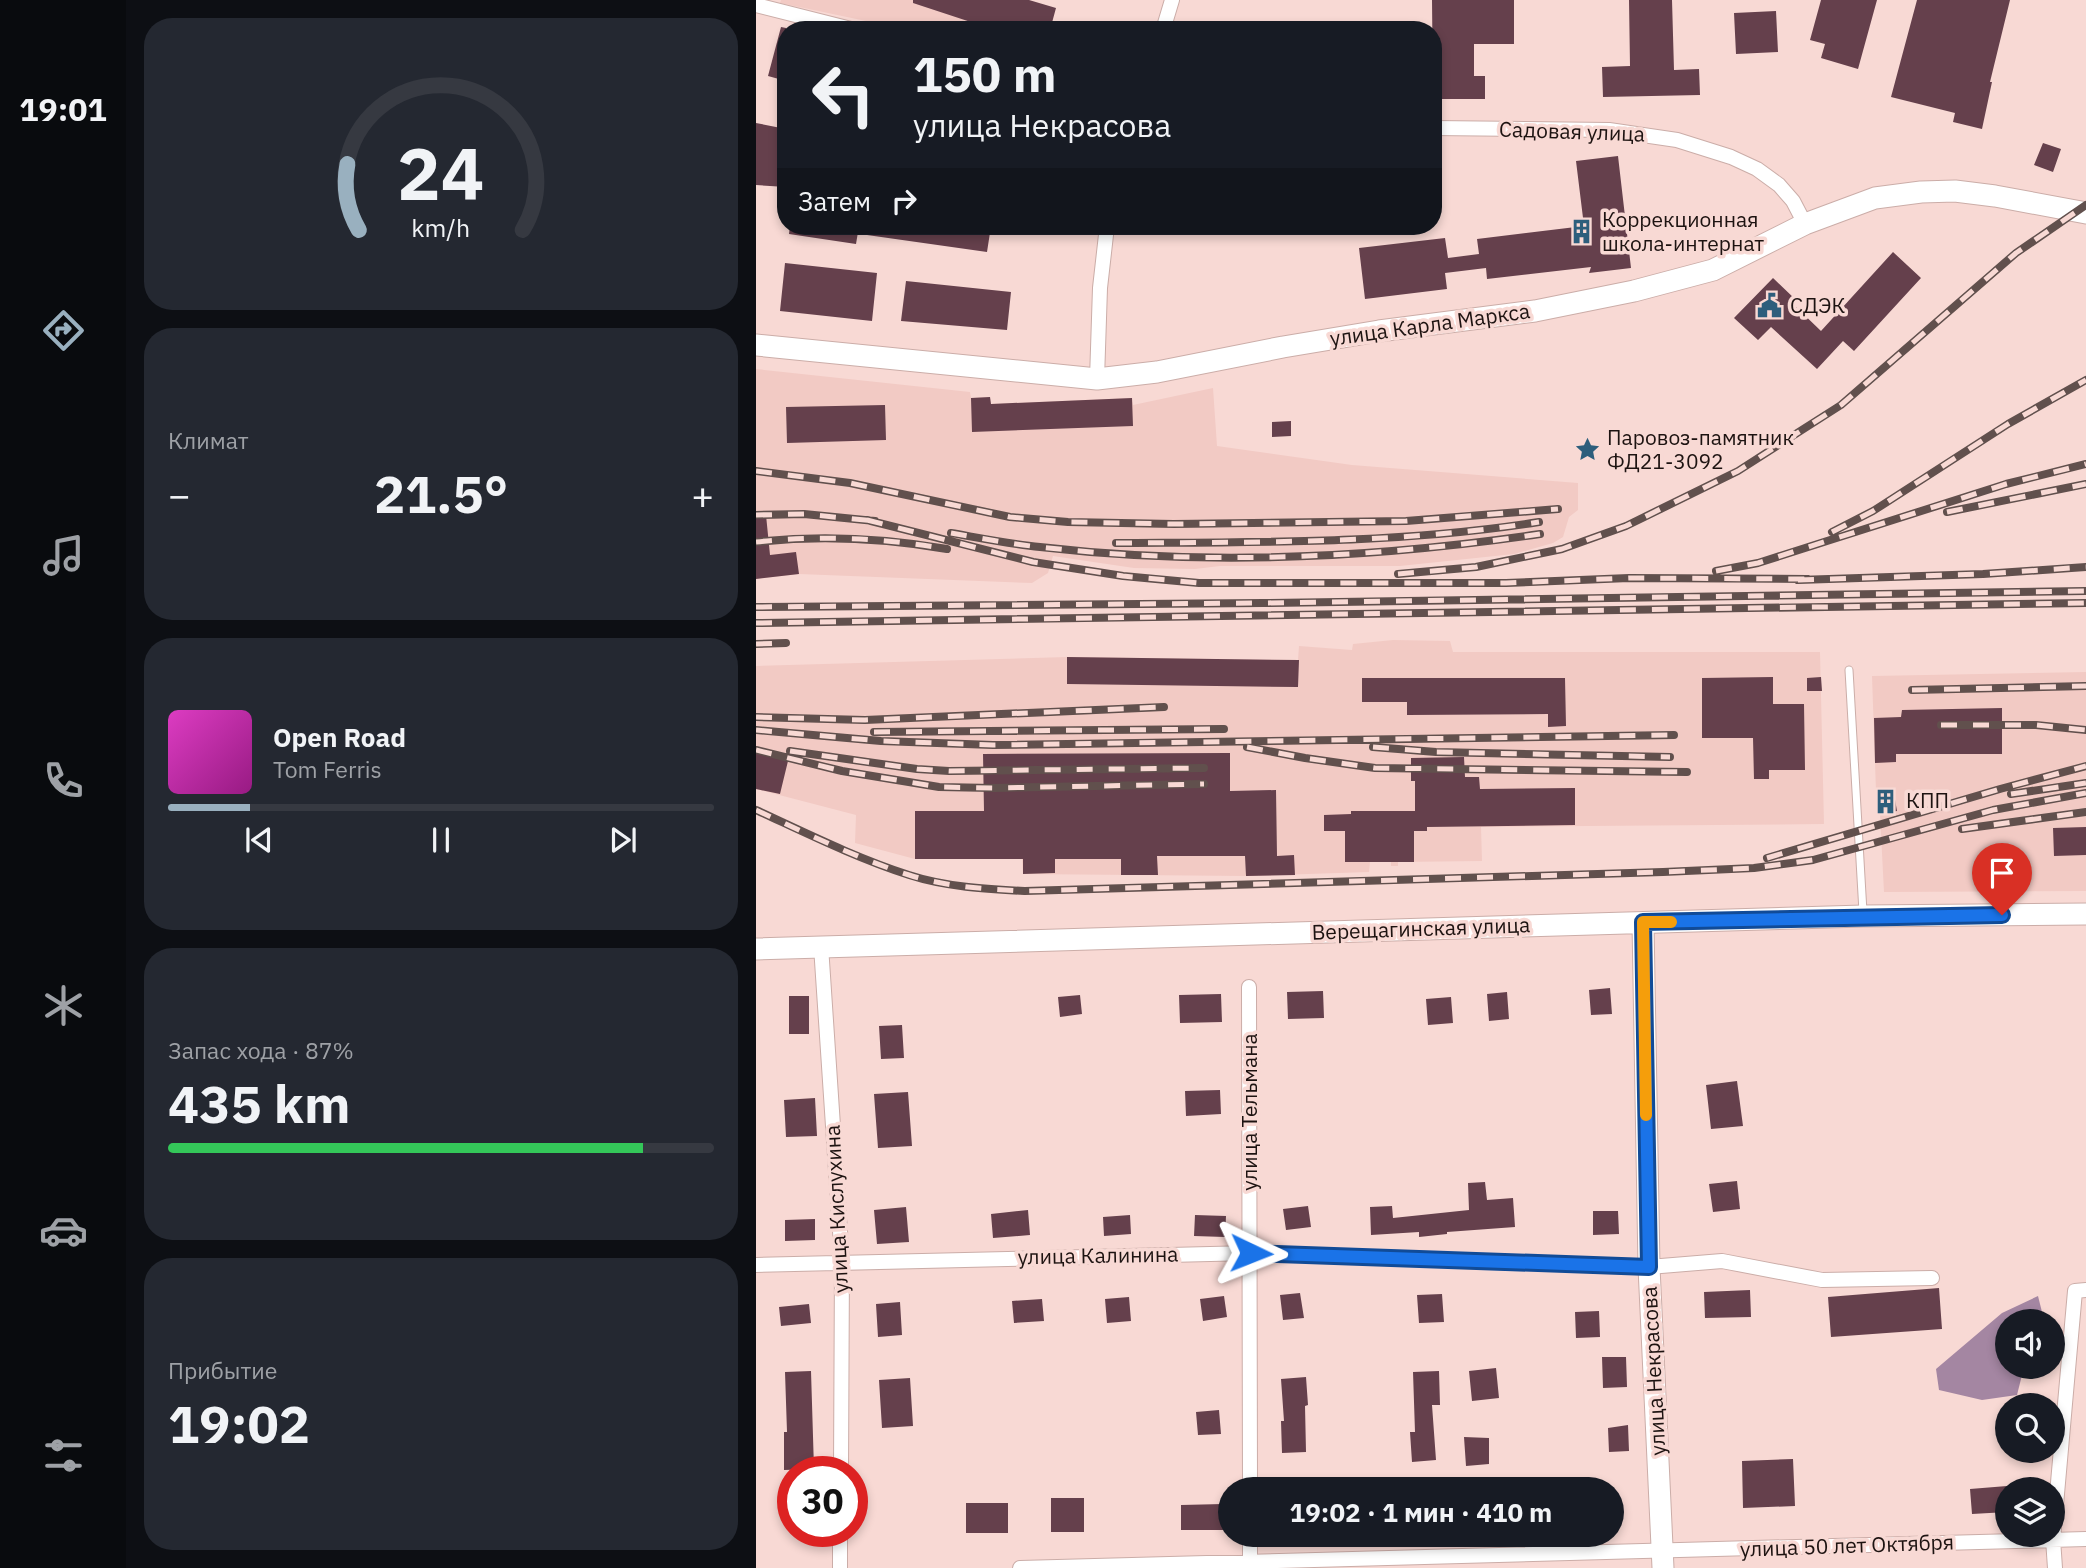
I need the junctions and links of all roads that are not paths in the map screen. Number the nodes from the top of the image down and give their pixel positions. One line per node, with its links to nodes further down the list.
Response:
1 (1172, 0): 4 (street)
2 (756, 5): 3 (street)
3 (819, 21)
4 (1166, 21)
5 (1442, 128): 7 (street, Садовая улица)
6 (2086, 214): 7 (main road, улица Карла Маркса)
7 (1805, 224): 10 (main road, улица Карла Маркса)
8 (1106, 235): 10 (street)
9 (756, 345): 10 (main road, улица Карла Маркса)
10 (1097, 379)
11 (1849, 670): 13 (lane)
12 (2086, 914): 13 (main road, Верещагинская улица)
13 (1863, 916): 14 (main road, Верещагинская улица)
14 (1643, 922): 15 (main road, Верещагинская улица); 21 (main road, улица Некрасова)
15 (821, 946): 16 (main road, Верещагинская улица); 19 (street, улица Кислухина)
16 (756, 949)
17 (1249, 987): 18 (street, улица Тельмана)
18 (1251, 1253): 19 (street, улица Калинина); 21 (street, улица Калинина); 25 (street, улица Тельмана)
19 (842, 1261): 20 (street, улица Калинина); 24 (street, улица Кислухина)
20 (756, 1265)
21 (1649, 1267): 22 (street, улица Калинина); 33 (main road, улица Некрасова)
22 (1932, 1278)
23 (2081, 1291): 26 (street)
24 (841, 1456)
25 (1250, 1477)
26 (2060, 1477)
27 (2065, 1539): 28 (street, улица 50 лет Октября)
28 (2086, 1539)
29 (1995, 1542): 33 (street, улица 50 лет Октября)
30 (840, 1547): 35 (street)
31 (1250, 1547): 34 (street)
32 (2054, 1547): 37 (street)
33 (1663, 1560): 34 (street, улица 50 лет Октября)
34 (1250, 1565): 36 (street, улица 50 лет Октября)
35 (840, 1568)
36 (1020, 1568)
37 (2055, 1568)

